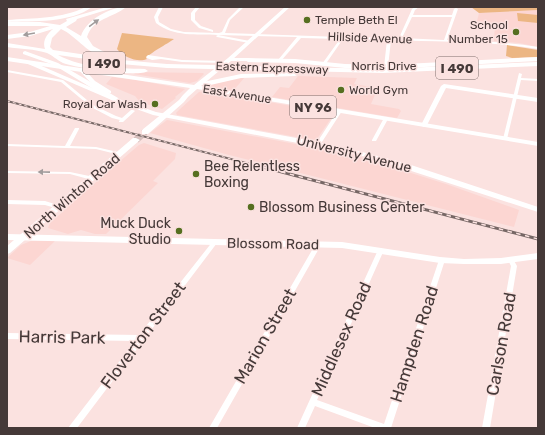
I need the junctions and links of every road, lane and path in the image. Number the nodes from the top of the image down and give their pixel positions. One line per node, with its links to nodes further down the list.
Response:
1 (90, 7): 14 (street)
2 (98, 7): 15 (highway)
3 (106, 7): 14 (highway)
4 (113, 7): 14 (highway)
5 (123, 7): 29 (highway, one-way to 5)
6 (161, 7): 16 (street, Hillside Avenue)
7 (198, 7): 17 (street)
8 (242, 7): 17 (street)
9 (288, 7): 18 (street)
10 (417, 7): 12 (street)
11 (456, 9): 13 (street)
12 (411, 16): 13 (street); 23 (street)
13 (453, 16): 24 (street)
14 (7, 26): 15 (highway)
15 (55, 29): 20 (highway, one-way to 20); 29 (highway); 40 (highway)
16 (202, 34): 17 (street, Hillside Avenue); 25 (street, Hillside Avenue)
17 (223, 34): 18 (street, Hillside Avenue)
18 (258, 35): 19 (street, Hillside Avenue); 25 (street)
19 (300, 36): 21 (street, Hillside Avenue); 33 (street)
20 (7, 37)
21 (344, 37): 22 (street, Hillside Avenue); 37 (street)
22 (389, 39): 23 (street, Hillside Avenue); 41 (street)
23 (400, 40): 24 (street, Hillside Avenue)
24 (445, 41): 27 (street, Hillside Avenue)
25 (249, 42): 35 (street)
26 (7, 45): 39 (highway, Eastern Expressway / I 490)
27 (538, 48)
28 (7, 49): 43 (highway, Eastern Expressway / I 490); 55 (highway)
29 (92, 49): 39 (highway)
30 (161, 58): 35 (street)
31 (7, 59): 36 (main road, East Avenue / NY 96)
32 (248, 60): 33 (street, Norris Drive); 35 (main road, Norris Drive); 45 (highway)
33 (279, 60): 37 (street, Norris Drive)
34 (538, 60): 41 (street, Norris Drive)
35 (227, 61): 47 (main road)
36 (29, 62): 40 (main road, East Avenue / NY 96); 55 (street, University Avenue)
37 (324, 64): 41 (street, Norris Drive)
38 (538, 64): 45 (highway, Eastern Expressway / I 490)
39 (167, 66): 45 (highway, Eastern Expressway / I 490)
40 (81, 67): 43 (highway); 46 (main road, East Avenue / NY 96); 50 (street, University Avenue)
41 (386, 67)
42 (538, 68): 49 (highway, Eastern Expressway / I 490)
43 (201, 70): 49 (highway, Eastern Expressway / I 490)
44 (7, 71): 57 (street)
45 (376, 71)
46 (104, 73): 50 (street); 52 (main road, East Avenue / NY 96)
47 (213, 74): 48 (highway); 52 (main road); 52 (main road)
48 (263, 75): 49 (highway); 52 (highway)
49 (393, 75)
50 (90, 79): 58 (street, University Avenue)
51 (538, 80): 53 (street)
52 (201, 86): 56 (main road, East Avenue / NY 96); 58 (main road)
53 (515, 97): 54 (street); 60 (street); 63 (street)
54 (538, 100)
55 (121, 102): 58 (street, University Avenue)
56 (340, 111): 59 (main road, East Avenue / NY 96); 66 (street)
57 (133, 112)
58 (165, 115): 62 (main road); 66 (street, University Avenue)
59 (386, 119): 60 (main road, East Avenue / NY 96); 65 (street)
60 (424, 125): 63 (main road, East Avenue / NY 96)
61 (77, 129): 69 (street)
62 (145, 132)
63 (504, 139): 67 (main road, East Avenue / NY 96)
64 (136, 140): 70 (main road, North Winton Road)
65 (374, 140)
66 (318, 144): 75 (street, University Avenue)
67 (538, 144)
68 (7, 145): 69 (street)
69 (67, 146): 70 (street)
70 (120, 154): 72 (main road, North Winton Road)
71 (7, 172): 72 (street, one-way to 71)
72 (92, 178): 74 (main road, North Winton Road)
73 (7, 202): 74 (street)
74 (59, 207): 77 (main road, North Winton Road)
75 (538, 210)
76 (7, 238): 77 (street, Blossom Road)
77 (23, 238): 78 (street, Blossom Road); 81 (main road, North Winton Road)
78 (215, 242): 79 (street, Blossom Road); 86 (street, Floverton Street)
79 (318, 245): 80 (street, Blossom Road); 89 (street, Marion Street)
80 (381, 250): 83 (street, Blossom Road); 87 (street, Middlesex Road)
81 (7, 251)
82 (538, 256): 84 (street, Blossom Road)
83 (442, 260): 84 (street, Blossom Road); 91 (street, Hampden Road)
84 (512, 260): 92 (street, Carlson Road)
85 (7, 336): 86 (street, Harris Park)
86 (142, 338): 88 (street, Floverton Street)
87 (313, 402): 90 (street, Middlesex Road); 91 (street)
88 (72, 428)
89 (213, 428)
90 (301, 428)
91 (386, 428)
92 (486, 428)

